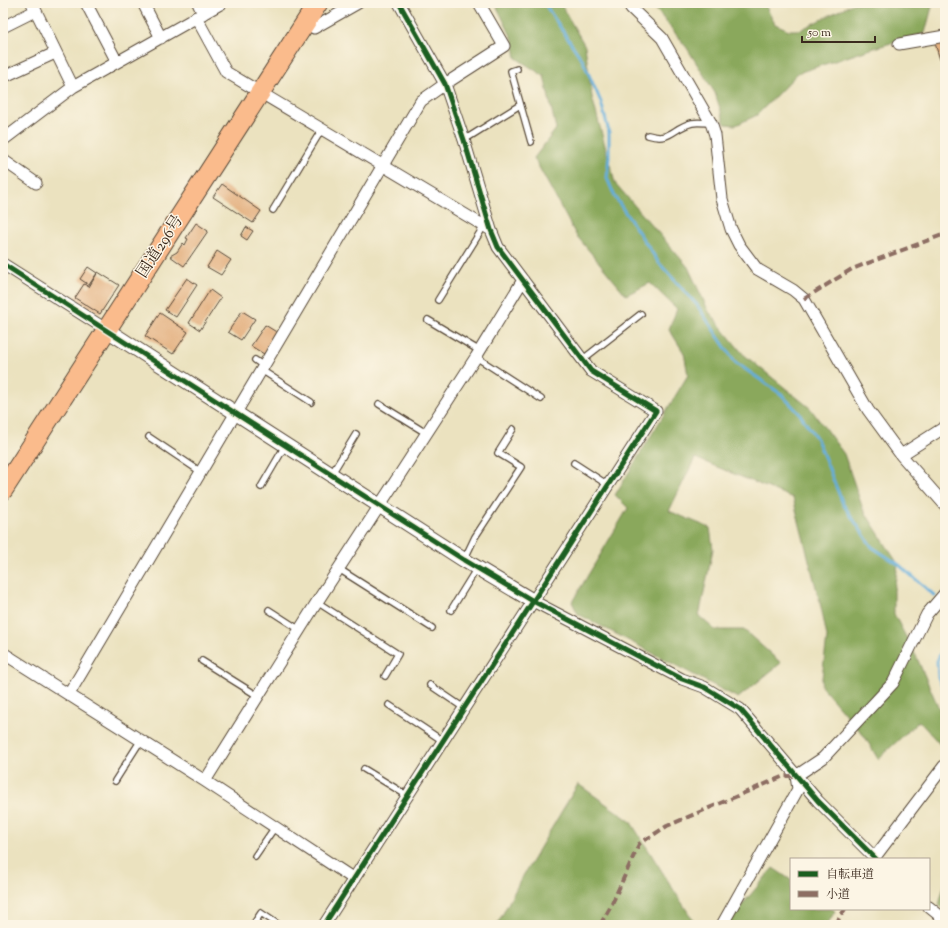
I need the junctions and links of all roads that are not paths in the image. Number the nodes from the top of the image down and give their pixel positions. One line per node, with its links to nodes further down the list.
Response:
1 (86, 3): 18 (street)
2 (143, 3): 15 (street)
3 (198, 3): 11 (street)
4 (222, 3): 11 (street)
5 (318, 3): 12 (highway, 国道296号)
6 (358, 3): 12 (street)
7 (399, 3): 21 (street)
8 (479, 3): 21 (street)
9 (628, 3): 25 (street)
10 (33, 7): 13 (street); 17 (street)
11 (200, 16): 15 (street); 23 (street)
12 (305, 23): 23 (highway, 国道296号)
13 (3, 27)
14 (945, 36): 16 (street)
15 (161, 38): 18 (street)
16 (899, 44)
17 (55, 53): 20 (street); 22 (street)
18 (117, 62): 22 (street)
19 (517, 69): 24 (lane)
20 (3, 77)
21 (445, 84): 29 (street); 32 (street)
22 (73, 87): 28 (street)
23 (261, 92): 26 (street); 41 (highway, 国道296号)
24 (520, 105): 29 (lane); 30 (lane)
25 (711, 123): 27 (lane); 56 (street)
26 (322, 129): 32 (street); 34 (lane)
27 (648, 135)
28 (3, 140)
29 (464, 140): 35 (street)
30 (531, 142)
31 (3, 160): 33 (street)
32 (383, 166): 35 (street); 45 (street)
33 (36, 183)
34 (273, 210)
35 (488, 228): 37 (street); 38 (lane)
36 (3, 264): 41 (street)
37 (523, 280): 42 (street); 44 (street)
38 (438, 300)
39 (641, 314): 44 (lane)
40 (428, 320): 42 (lane)
41 (107, 330): 49 (street); 62 (highway, 国道296号)
42 (478, 354): 46 (lane); 53 (street)
43 (255, 360): 45 (lane)
44 (582, 360): 60 (street)
45 (264, 369): 47 (lane); 49 (street)
46 (541, 399)
47 (311, 402)
48 (379, 404): 53 (lane)
49 (237, 415): 55 (street); 58 (street)
50 (945, 427): 56 (street)
51 (513, 429): 65 (lane)
52 (356, 434): 59 (lane)
53 (426, 434): 64 (street)
54 (149, 437): 58 (lane)
55 (286, 446): 59 (street); 61 (lane)
56 (901, 455): 63 (street)
57 (574, 464): 60 (lane)
58 (201, 472): 79 (street)
59 (331, 475): 64 (street)
60 (608, 485): 69 (street)
61 (260, 487)
62 (3, 490)
63 (945, 505)
64 (380, 507): 65 (street); 67 (street)
65 (464, 560): 66 (street)
66 (477, 568): 69 (street); 72 (lane)
67 (339, 569): 70 (street); 73 (lane)
68 (945, 593): 87 (street)
69 (534, 601): 82 (street); 87 (street)
70 (317, 602): 74 (street); 77 (lane)
71 (269, 610): 74 (lane)
72 (451, 610)
73 (432, 628)
74 (300, 630): 80 (street)
75 (3, 653): 79 (street)
76 (202, 661): 80 (lane)
77 (385, 676)
78 (430, 685): 82 (lane)
79 (69, 694): 83 (street)
80 (258, 696): 89 (street)
81 (389, 705): 84 (lane)
82 (464, 708): 84 (street)
83 (141, 740): 88 (lane); 89 (street)
84 (443, 741): 90 (street)
85 (944, 766): 93 (street)
86 (364, 769): 90 (lane)
87 (796, 776): 93 (street); 100 (street)
88 (115, 781)
89 (205, 781): 91 (street)
90 (408, 796): 94 (street)
91 (275, 827): 92 (lane); 94 (street)
92 (256, 856)
93 (875, 858)
94 (354, 879): 99 (street)
95 (930, 907): 96 (street)
96 (945, 920)
97 (253, 925): 98 (lane)
98 (279, 925)
99 (324, 925)
100 (722, 925)

